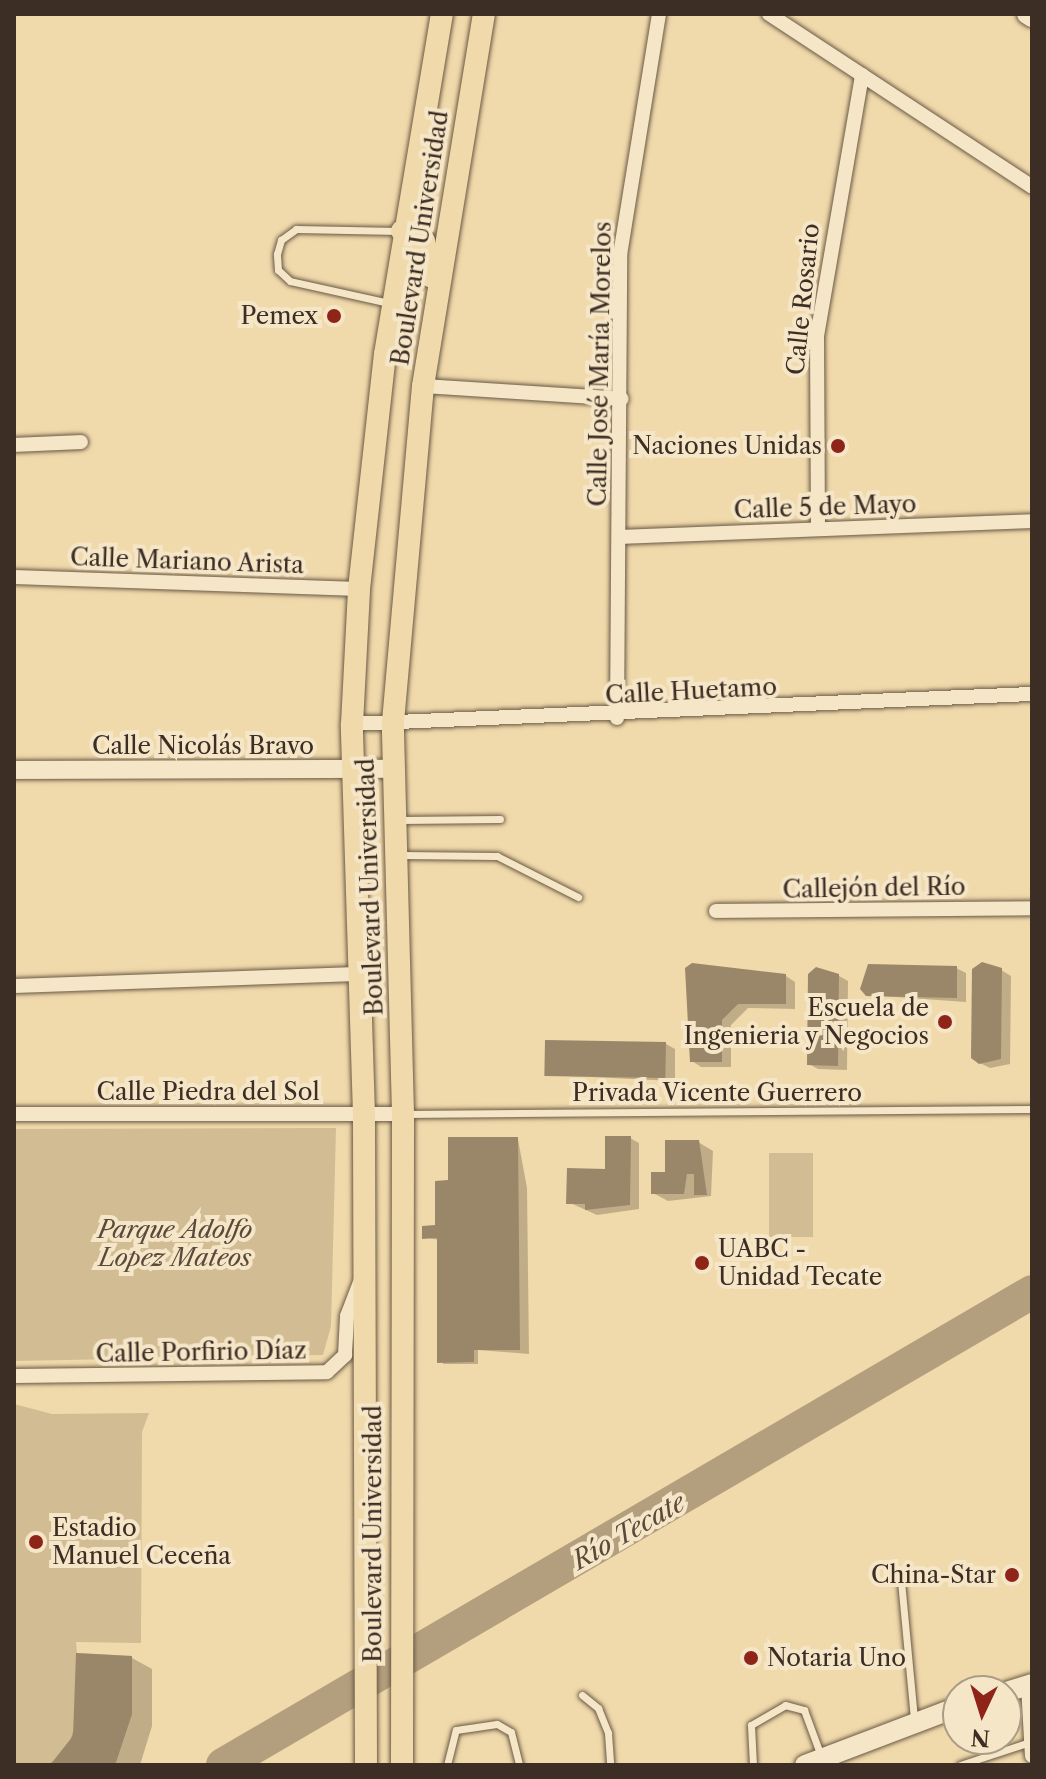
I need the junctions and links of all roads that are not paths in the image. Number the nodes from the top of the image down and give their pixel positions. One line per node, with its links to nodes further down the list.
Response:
1 (442, 14): 9 (main road, Boulevard Universidad)
2 (484, 14): 11 (main road, Boulevard Universidad)
3 (659, 14): 13 (street, Calle José María Morelos)
4 (769, 14): 7 (street)
5 (1027, 14): 6 (main road)
6 (1032, 17)
7 (862, 75): 8 (street); 17 (street, Calle Rosario)
8 (1032, 187)
9 (402, 231): 10 (main road, Boulevard Universidad); 10 (lane); 11 (main road)
10 (392, 303): 20 (main road, Boulevard Universidad)
11 (434, 305): 12 (main road, Boulevard Universidad)
12 (423, 386): 13 (street); 23 (main road, Boulevard Universidad)
13 (622, 399): 18 (street, Calle José María Morelos)
14 (81, 442): 15 (street)
15 (14, 445)
16 (1032, 521): 17 (street, Calle 5 de Mayo)
17 (818, 529): 18 (street, Calle 5 de Mayo)
18 (619, 537): 22 (street, Calle José María Morelos)
19 (14, 577): 20 (street, Calle Mariano Arista)
20 (359, 589): 24 (main road, Boulevard Universidad)
21 (1032, 694): 22 (street, Calle Huetamo)
22 (617, 718): 23 (street, Calle Huetamo)
23 (393, 722): 24 (street, Calle Huetamo); 25 (main road, Boulevard Universidad)
24 (352, 724): 27 (main road, Boulevard Universidad)
25 (392, 769): 27 (street, Calle Nicolás Bravo); 29 (main road, Boulevard Universidad)
26 (14, 770): 27 (street, Calle Nicolás Bravo)
27 (353, 770): 34 (main road, Boulevard Universidad)
28 (500, 819): 29 (lane)
29 (393, 820): 30 (main road, Boulevard Universidad)
30 (395, 855): 31 (lane); 38 (main road, Boulevard Universidad)
31 (578, 897)
32 (1032, 908): 33 (street, Callejón del Río)
33 (716, 911)
34 (357, 974): 35 (street); 39 (main road, Boulevard Universidad)
35 (14, 986)
36 (1032, 1109): 38 (lane, Privada Vicente Guerrero)
37 (14, 1114): 39 (street, Calle Piedra del Sol)
38 (403, 1114): 39 (street, Calle Piedra del Sol); 50 (main road, Boulevard Universidad)
39 (364, 1115): 40 (main road, Boulevard Universidad)
40 (364, 1275): 41 (street, Calle Porfirio Díaz); 49 (main road, Boulevard Universidad)
41 (14, 1376)
42 (901, 1581): 46 (lane)
43 (1030, 1684): 47 (street)
44 (582, 1695): 53 (lane)
45 (942, 1711): 46 (main road)
46 (914, 1719): 48 (main road)
47 (1031, 1749): 55 (lane)
48 (813, 1762): 54 (lane)
49 (366, 1765)
50 (402, 1765)
51 (447, 1765): 52 (lane)
52 (519, 1765)
53 (610, 1765)
54 (753, 1765)
55 (960, 1765)

